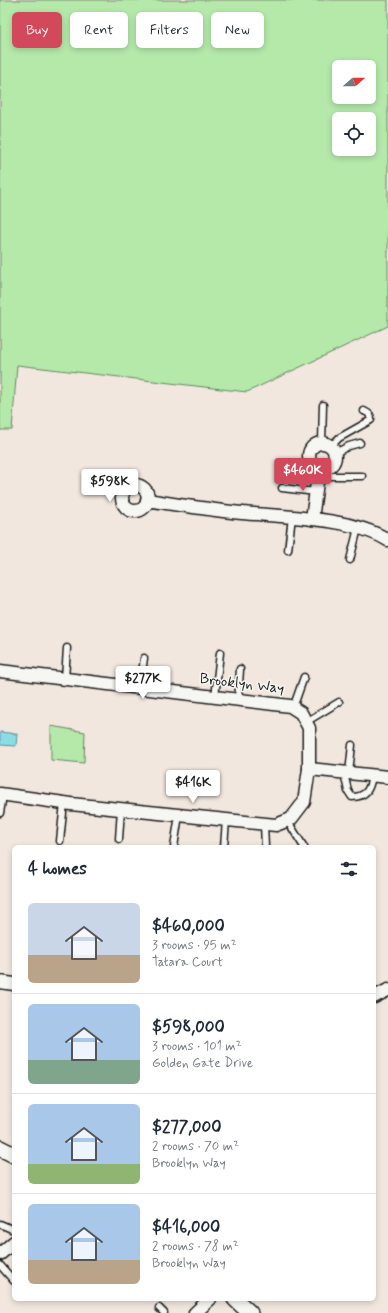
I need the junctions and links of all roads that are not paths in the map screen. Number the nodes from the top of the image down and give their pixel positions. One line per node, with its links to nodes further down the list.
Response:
1 (323, 405): 4 (lane)
2 (364, 411): 4 (lane)
3 (360, 443): 4 (lane)
4 (330, 447): 5 (street); 5 (street)
5 (318, 470): 6 (lane); 8 (street)
6 (362, 476)
7 (282, 488): 8 (lane)
8 (316, 492): 11 (street)
9 (147, 500): 10 (street)
10 (292, 517): 11 (street); 14 (lane)
11 (312, 519): 12 (street)
12 (358, 528): 13 (street); 15 (lane)
13 (388, 540)
14 (288, 550)
15 (350, 560)
16 (67, 648): 22 (lane)
17 (220, 653): 24 (lane)
18 (144, 658): 23 (lane)
19 (240, 669): 25 (lane)
20 (0, 671): 22 (street, Brooklyn Way)
21 (304, 677): 27 (lane)
22 (65, 679): 23 (street, Brooklyn Way)
23 (140, 688): 24 (street, Brooklyn Way)
24 (215, 697): 25 (street, Brooklyn Way)
25 (238, 700): 27 (street, Brooklyn Way)
26 (339, 702): 28 (lane)
27 (293, 708): 28 (street, Brooklyn Way)
28 (306, 722): 30 (street)
29 (352, 745): 31 (lane)
30 (309, 769): 31 (street); 40 (street)
31 (346, 773): 32 (street); 32 (lane)
32 (372, 776): 33 (street)
33 (388, 778)
34 (1, 794): 35 (street); 37 (lane)
35 (64, 803): 36 (street); 43 (lane)
36 (121, 809): 38 (street); 42 (lane)
37 (0, 813)
38 (179, 815): 39 (street); 44 (lane)
39 (226, 820): 41 (street); 45 (lane)
40 (287, 820): 41 (street); 47 (lane)
41 (264, 824): 46 (lane)
42 (119, 839)
43 (60, 841)
44 (174, 845)
45 (224, 845)
46 (265, 845)
47 (303, 845)
48 (0, 982): 49 (street)
49 (12, 984)
50 (388, 990): 51 (street)
51 (376, 996)
52 (0, 1148): 53 (street)
53 (12, 1154)
54 (0, 1224): 55 (lane)
55 (12, 1229)
56 (12, 1245): 57 (street)
57 (0, 1254)
58 (0, 1265): 59 (lane)
59 (12, 1279)
60 (208, 1301): 64 (street)
61 (237, 1301): 65 (street)
62 (160, 1308): 63 (lane)
63 (164, 1313)
64 (195, 1313)
65 (250, 1313)

